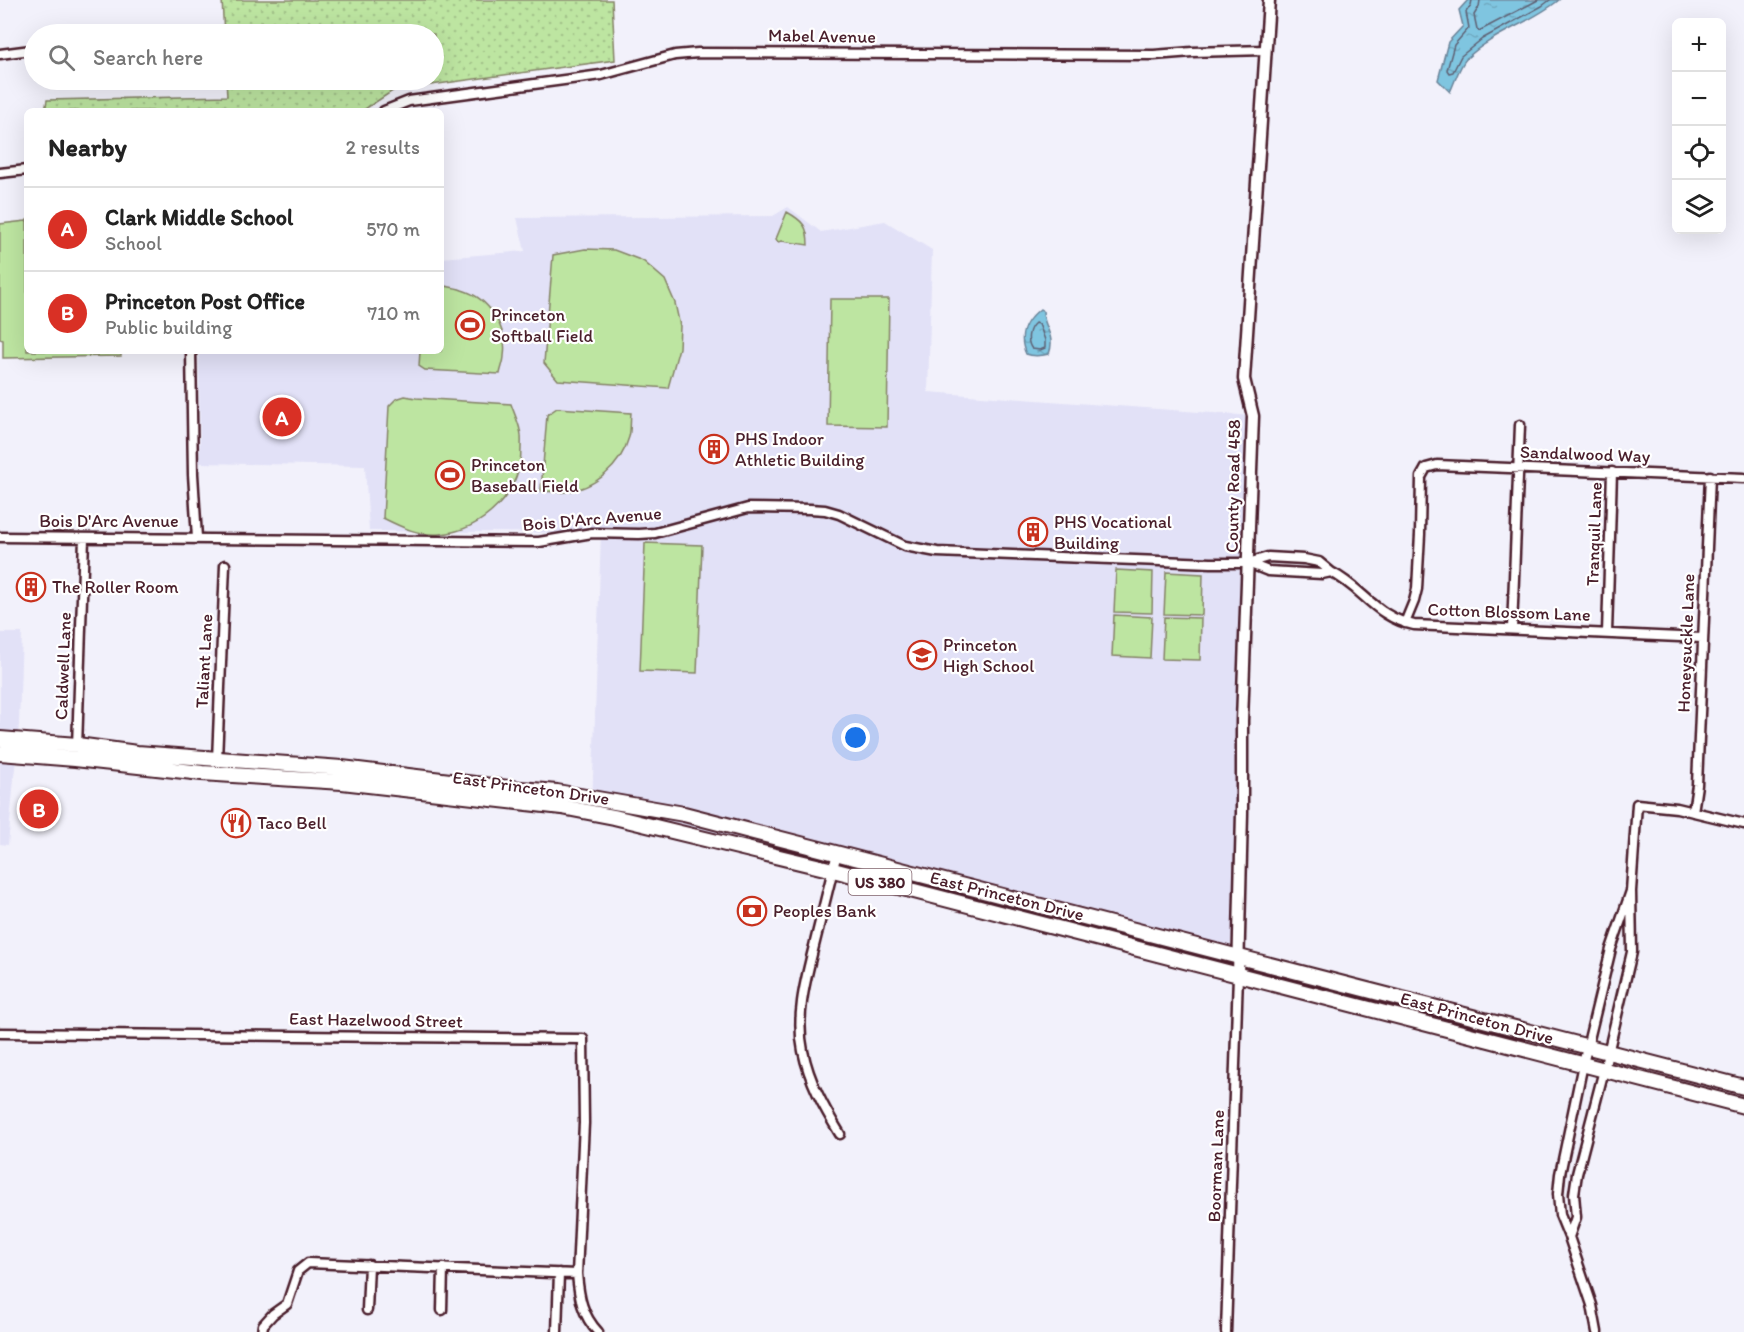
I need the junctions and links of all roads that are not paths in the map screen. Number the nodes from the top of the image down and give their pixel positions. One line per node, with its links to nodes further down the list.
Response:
1 (1269, 0): 2 (street, County Road 458)
2 (1266, 50): 5 (street, Mabel Avenue); 17 (street, County Road 458)
3 (24, 51): 4 (street)
4 (0, 54)
5 (392, 108)
6 (24, 170): 7 (street)
7 (0, 173)
8 (191, 354): 16 (street)
9 (1520, 425): 10 (street)
10 (1519, 468): 11 (street, Sandalwood Way); 20 (street, Sandalwood Way); 21 (street)
11 (1612, 472): 12 (street, Sandalwood Way); 22 (street, Tranquil Lane)
12 (1710, 476): 13 (street, Sandalwood Way); 23 (street, Honeysuckle Lane)
13 (1744, 478)
14 (0, 537): 15 (street, Bois D'Arc Avenue)
15 (84, 538): 16 (street, Bois D'Arc Avenue); 25 (street, Caldwell Lane)
16 (197, 538): 17 (street, Bois D'Arc Avenue)
17 (1248, 563): 19 (street); 19 (street, Cotton Blossom Lane); 36 (street, County Road 458)
18 (225, 565): 27 (street, Taliant Lane)
19 (1331, 572): 20 (street, Cotton Blossom Lane)
20 (1405, 623): 21 (street, Cotton Blossom Lane)
21 (1512, 630): 22 (street, Cotton Blossom Lane)
22 (1608, 633): 23 (street, Cotton Blossom Lane)
23 (1702, 638): 29 (street, Honeysuckle Lane)
24 (0, 739): 25 (highway, East Princeton Drive / US 380)
25 (76, 752): 26 (highway, East Princeton Drive / US 380); 27 (highway, East Princeton Drive / US 380); 28 (highway, East Princeton Drive / US 380)
26 (0, 753)
27 (216, 760): 28 (highway, East Princeton Drive / US 380)
28 (237, 768): 30 (highway, East Princeton Drive / US 380); 32 (highway, East Princeton Drive / US 380)
29 (1693, 812): 31 (street); 35 (street)
30 (684, 814): 32 (highway); 33 (highway, East Princeton Drive / US 380)
31 (1744, 824)
32 (680, 833): 34 (highway, East Princeton Drive / US 380)
33 (837, 853): 34 (street); 36 (highway, East Princeton Drive / US 380)
34 (833, 870): 37 (highway, East Princeton Drive / US 380); 45 (street)
35 (1631, 891): 39 (street); 40 (street)
36 (1239, 958): 37 (street, County Road 458); 39 (highway, East Princeton Drive / US 380)
37 (1238, 975): 41 (highway, East Princeton Drive / US 380); 56 (street, Boorman Lane)
38 (0, 1033): 50 (street, East Hazelwood Street)
39 (1587, 1047): 40 (highway, East Princeton Drive / US 380); 41 (street)
40 (1607, 1053): 42 (street); 43 (highway, East Princeton Drive / US 380)
41 (1583, 1064): 42 (highway, East Princeton Drive / US 380); 46 (street)
42 (1604, 1070): 44 (highway, East Princeton Drive / US 380); 46 (street)
43 (1744, 1087)
44 (1744, 1106)
45 (840, 1134)
46 (1569, 1237): 57 (street)
47 (369, 1265): 48 (street); 51 (street); 53 (street)
48 (443, 1268): 49 (street); 52 (street)
49 (559, 1273): 50 (street); 54 (street)
50 (578, 1274): 55 (street)
51 (367, 1310)
52 (442, 1310)
53 (262, 1332)
54 (557, 1332)
55 (598, 1332)
56 (1226, 1332)
57 (1597, 1332)

